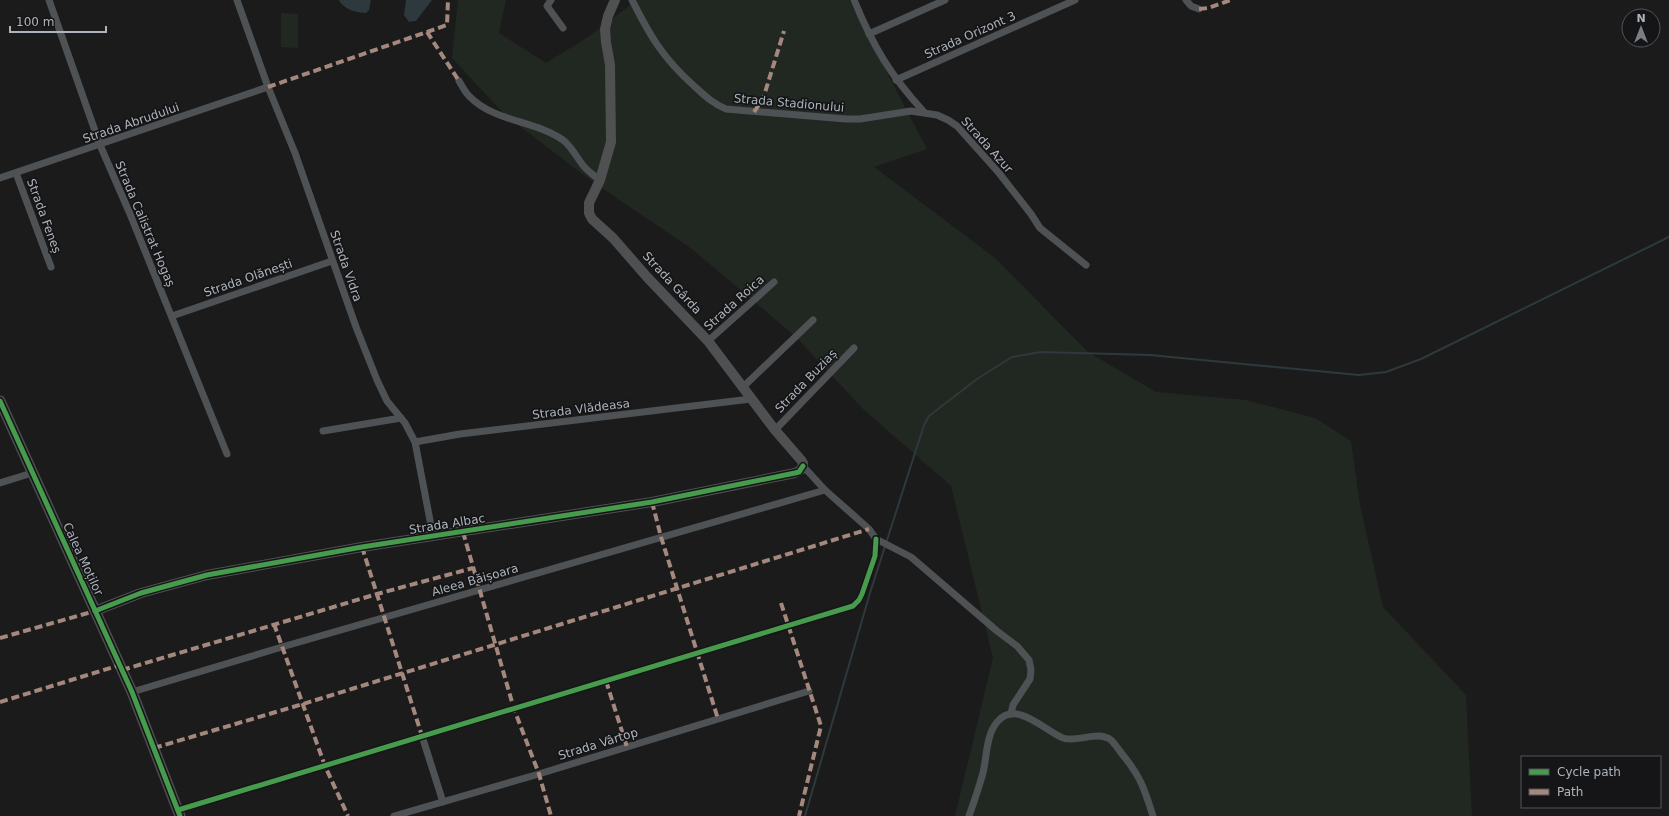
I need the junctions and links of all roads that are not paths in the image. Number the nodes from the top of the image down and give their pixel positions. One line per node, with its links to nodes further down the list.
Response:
1 (49, 0): 17 (street, Strada Calistrat Hogaș)
2 (237, 0): 15 (street, Strada Vidra)
3 (551, 0): 11 (street)
4 (615, 0): 20 (street, Strada Gârda)
5 (632, 0): 16 (street, Strada Stadionului)
6 (854, 0): 12 (street)
7 (945, 0): 12 (street)
8 (1075, 0): 13 (street, Strada Orizont 3)
9 (1186, 0): 10 (street)
10 (1199, 9)
11 (563, 28)
12 (868, 34): 13 (street)
13 (896, 80): 16 (street)
14 (459, 81): 20 (street)
15 (268, 87): 17 (street, Strada Abrudului); 21 (street, Strada Vidra)
16 (924, 112): 22 (street, Strada Azur)
17 (100, 145): 18 (street, Strada Abrudului); 25 (street, Strada Calistrat Hogaș)
18 (16, 173): 19 (street, Strada Abrudului); 23 (street, Strada Feneș)
19 (0, 178)
20 (600, 180): 27 (street, Strada Gârda)
21 (332, 260): 25 (street, Strada Olănești); 32 (street, Strada Vidra)
22 (1086, 265)
23 (51, 267)
24 (774, 282): 27 (street, Strada Roica)
25 (172, 316): 36 (street, Strada Calistrat Hogaș)
26 (813, 320): 29 (street)
27 (708, 341): 29 (street, Strada Gârda)
28 (854, 348): 33 (street, Strada Buziaș)
29 (742, 388): 30 (street, Strada Gârda)
30 (751, 399): 33 (street, Strada Gârda); 35 (street, Strada Vlădeasa)
31 (0, 402): 38 (main road, Calea Moților)
32 (401, 418): 34 (street); 35 (street, Strada Vidra)
33 (775, 430): 37 (street, Strada Gârda)
34 (323, 431)
35 (415, 442): 41 (street, Strada Vidra)
36 (227, 454)
37 (803, 466): 40 (street, Strada Gârda); 41 (street, Strada Albac)
38 (32, 473): 39 (street); 43 (main road, Calea Moților)
39 (0, 483)
40 (825, 490): 42 (street, Strada Gârda); 45 (street, Aleea Băișoara)
41 (433, 536): 43 (street, Strada Albac)
42 (879, 540): 46 (street, Strada Gârda); 47 (street)
43 (95, 612): 45 (main road, Calea Moților)
44 (809, 691): 48 (street, Strada Vârtop)
45 (132, 692): 49 (main road, Calea Moților)
46 (1011, 714): 51 (street); 52 (street)
47 (422, 736): 48 (street); 49 (street)
48 (443, 802): 50 (street, Strada Vârtop)
49 (179, 813)
50 (394, 816)
51 (969, 816)
52 (1153, 816)

